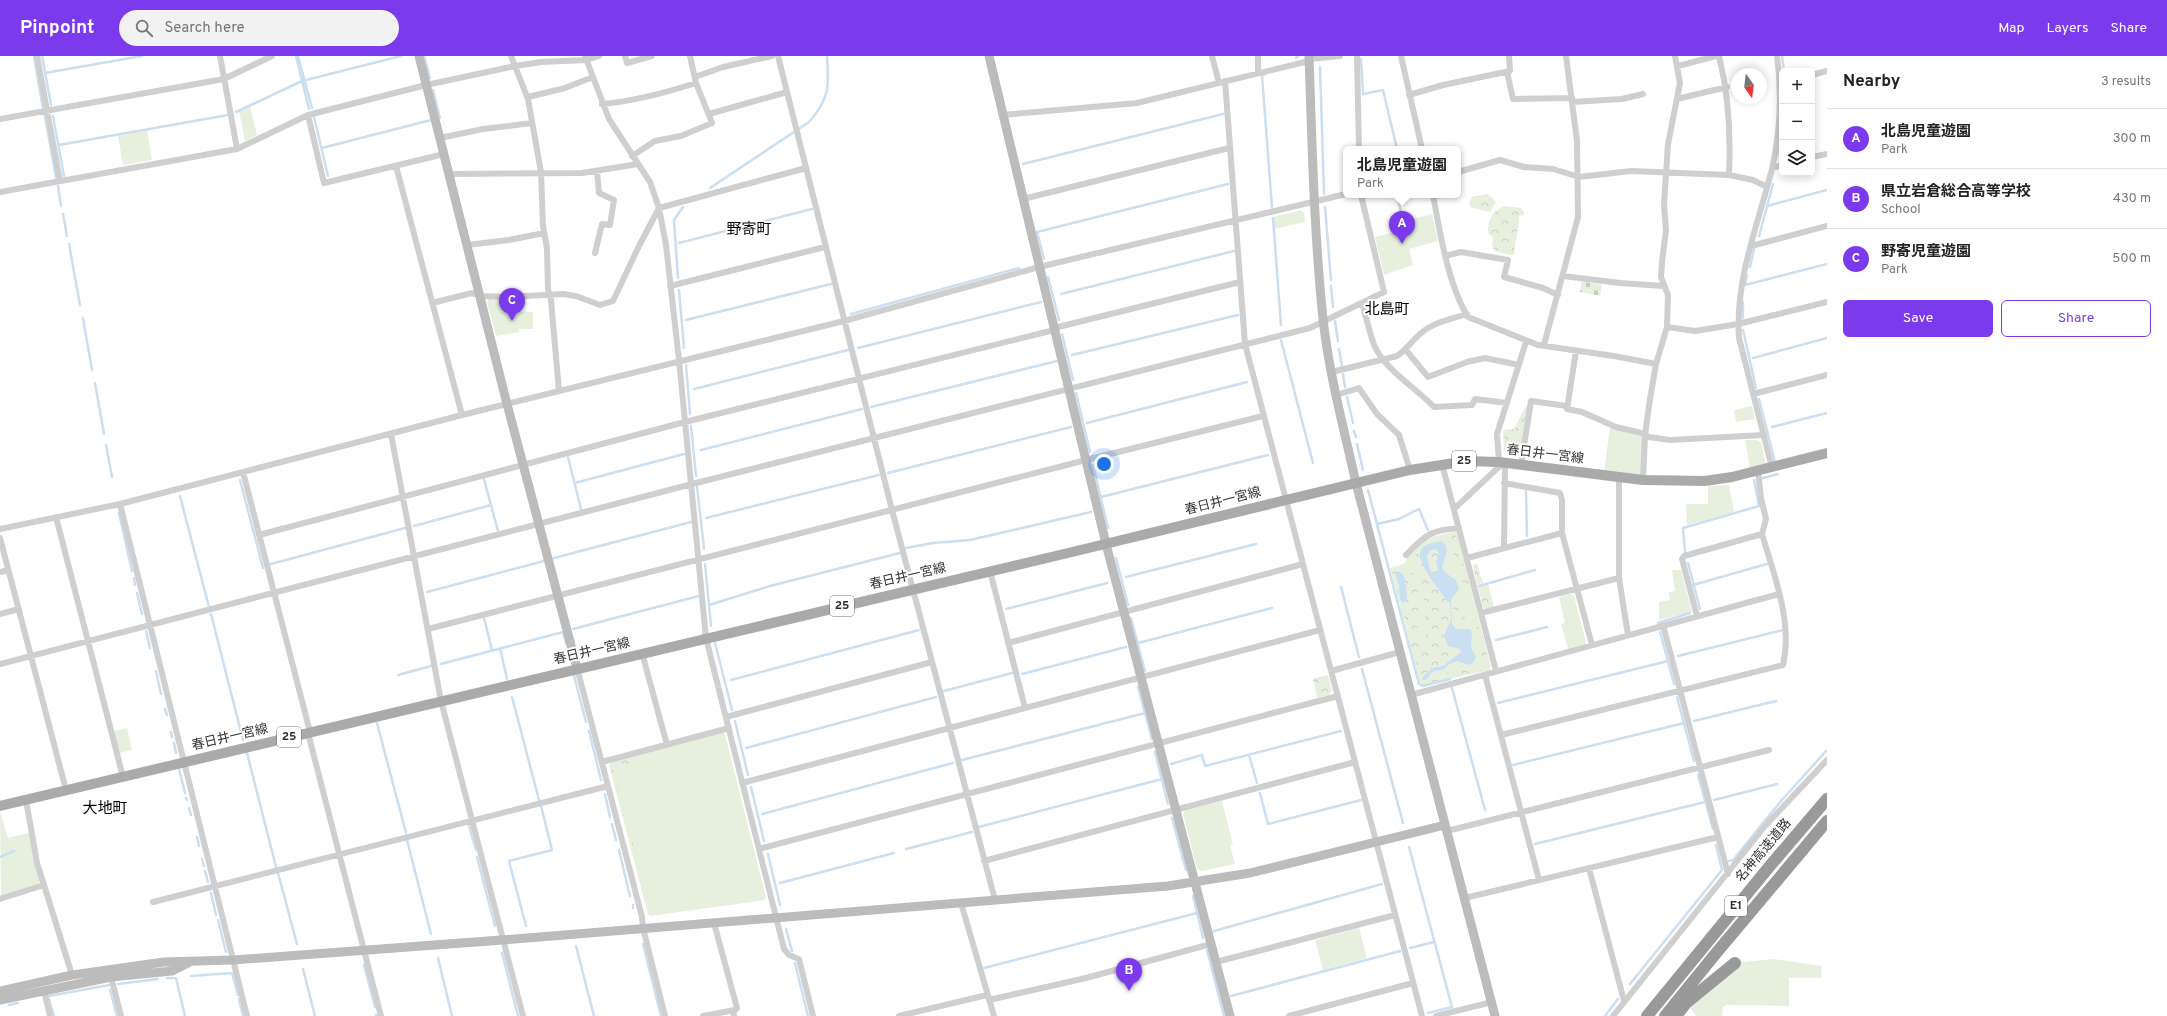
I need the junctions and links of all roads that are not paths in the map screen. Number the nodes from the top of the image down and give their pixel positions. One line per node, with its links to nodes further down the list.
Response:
1 (37, 56): 46 (street)
2 (220, 56): 33 (street)
3 (272, 56): 33 (street)
4 (419, 56): 36 (street)
5 (511, 56): 25 (street)
6 (599, 56): 23 (street)
7 (625, 56): 8 (street)
8 (652, 56)
9 (690, 56): 34 (street)
10 (772, 56): 34 (street)
11 (778, 56): 38 (street)
12 (990, 56): 49 (street)
13 (1212, 56): 35 (street)
14 (1258, 56): 29 (street)
15 (1340, 56): 24 (street)
16 (1357, 56): 53 (street)
17 (1401, 56): 40 (street)
18 (1509, 56): 28 (street)
19 (1566, 56): 43 (street)
20 (1675, 56): 26 (street)
21 (1717, 56): 26 (street); 37 (street)
22 (1777, 56): 30 (street)
23 (586, 58): 25 (street); 32 (street)
24 (1309, 59): 29 (street); 80 (street)
25 (515, 66): 36 (street); 41 (street)
26 (1678, 66): 42 (street)
27 (1827, 71): 31 (street)
28 (1507, 72): 40 (street); 43 (street)
29 (1258, 73): 35 (street)
30 (1779, 74)
31 (1815, 74)
32 (593, 77): 41 (street); 45 (street)
33 (224, 79): 46 (street); 56 (street)
34 (695, 80): 45 (street); 47 (street)
35 (1222, 82): 49 (street); 55 (street)
36 (426, 84): 48 (street); 52 (street)
37 (1727, 87): 42 (street); 71 (street)
38 (787, 92): 47 (street); 64 (street)
39 (1643, 94): 43 (street)
40 (1409, 95): 54 (street)
41 (528, 97): 51 (street)
42 (1677, 99): 69 (street)
43 (1572, 100): 72 (street)
44 (1779, 102): 65 (street)
45 (602, 104): 59 (street)
46 (47, 111): 50 (street); 73 (street)
47 (709, 114): 59 (street)
48 (308, 115): 56 (street); 62 (street)
49 (1003, 115): 79 (street)
50 (0, 119)
51 (532, 123): 52 (street); 68 (street)
52 (440, 138): 57 (street)
53 (1359, 146)
54 (1421, 146)
55 (1230, 148): 79 (street); 82 (street)
56 (237, 149): 73 (street)
57 (444, 154): 62 (street); 70 (street)
58 (1827, 154): 60 (street)
59 (632, 156): 61 (street)
60 (1815, 156)
61 (638, 164): 66 (street); 81 (street)
62 (396, 166): 99 (street)
63 (1779, 166): 65 (street)
64 (806, 168): 81 (street); 87 (street)
65 (1772, 168): 74 (street)
66 (597, 171): 68 (street); 88 (street)
67 (1461, 171): 72 (street)
68 (540, 172): 70 (street); 84 (street)
69 (1666, 173): 71 (street); 72 (street); 94 (street)
70 (449, 174): 85 (street)
71 (1729, 175): 74 (street)
72 (1579, 177): 91 (street)
73 (60, 181): 75 (street)
74 (1767, 187): 86 (street)
75 (0, 192)
76 (1343, 195): 80 (street)
77 (1361, 198): 100 (street)
78 (1434, 198): 89 (street)
79 (1023, 199): 90 (street)
80 (1314, 202): 82 (street); 103 (street)
81 (659, 208): 93 (street); 95 (street)
82 (1235, 221): 90 (street); 92 (street)
83 (1827, 226): 86 (street)
84 (544, 233): 85 (street); 95 (street)
85 (467, 245): 97 (street)
86 (1751, 246): 104 (street)
87 (826, 247): 93 (street); 102 (street)
88 (595, 253)
89 (1446, 256): 96 (street); 101 (street)
90 (1039, 267): 102 (street); 106 (street)
91 (1563, 276): 94 (street); 96 (street)
92 (1240, 282): 106 (street); 108 (street)
93 (670, 286): 113 (street)
94 (1663, 286): 105 (street)
95 (550, 295): 97 (street); 120 (street)
96 (1558, 295): 109 (street)
97 (480, 296): 99 (street); 124 (street)
98 (1827, 302): 104 (street)
99 (432, 303): 126 (street)
100 (1362, 303): 103 (street); 112 (street)
101 (1467, 314): 107 (street); 110 (street)
102 (844, 321): 113 (street); 118 (street)
103 (1323, 321): 108 (street); 116 (street)
104 (1738, 324): 105 (street); 121 (street)
105 (1667, 328): 114 (street)
106 (1054, 329): 118 (street); 119 (street)
107 (1526, 342): 109 (street); 115 (street)
108 (1245, 344): 119 (street); 127 (street)
109 (1544, 345): 111 (street)
110 (1406, 350): 112 (street); 115 (street)
111 (1576, 351): 114 (street); 125 (street)
112 (1385, 359): 116 (street); 123 (street)
113 (679, 360): 120 (street); 128 (street)
114 (1656, 364): 130 (street)
115 (1519, 365): 123 (street)
116 (1332, 372): 122 (street)
117 (1827, 375): 121 (street)
118 (859, 379): 128 (street); 132 (street)
119 (1069, 388): 132 (street); 134 (street)
120 (559, 391): 124 (street)
121 (1753, 394): 131 (street)
122 (1336, 396): 140 (street); 145 (street)
123 (1507, 403): 135 (street)
124 (507, 404): 126 (street); 137 (street)
125 (1567, 406): 130 (street); 138 (street)
126 (462, 415): 129 (street)
127 (1263, 416): 134 (street); 149 (street)
128 (685, 422): 137 (street); 147 (street)
129 (391, 434): 142 (street); 148 (street)
130 (1645, 435): 131 (street); 144 (street)
131 (1764, 435): 139 (street)
132 (874, 438): 147 (street); 152 (street)
133 (1827, 452): 139 (main road, 春日井一宮線 / 25)
134 (1086, 460): 152 (street); 161 (street)
135 (1502, 463): 136 (main road, 春日井一宮線 / 25); 138 (main road, 春日井一宮線 / 25); 146 (street); 151 (street)
136 (1442, 464): 140 (main road, 春日井一宮線 / 25); 151 (street)
137 (523, 465): 148 (street); 154 (street)
138 (1522, 465): 143 (main road, 春日井一宮線 / 25)
139 (1772, 468): 141 (main road, 春日井一宮線 / 25)
140 (1410, 470): 145 (main road, 春日井一宮線 / 25)
141 (1758, 471): 144 (main road, 春日井一宮線 / 25); 159 (street)
142 (244, 472): 150 (street); 158 (street)
143 (1619, 478): 144 (main road, 春日井一宮線 / 25); 171 (street)
144 (1644, 480)
145 (1356, 483): 149 (main road, 春日井一宮線 / 25); 191 (street)
146 (1504, 483): 157 (street); 162 (street)
147 (691, 484): 154 (street); 166 (street)
148 (402, 496): 158 (street); 164 (street)
149 (1286, 500): 161 (main road, 春日井一宮線 / 25); 167 (street)
150 (120, 504): 153 (street); 183 (street)
151 (1454, 509): 155 (street)
152 (892, 510): 166 (street); 172 (street)
153 (56, 517): 156 (street); 188 (street)
154 (539, 524): 164 (street); 175 (street)
155 (1459, 528): 163 (street); 165 (street)
156 (0, 529)
157 (1562, 533): 162 (street); 173 (street)
158 (258, 534): 174 (street)
159 (1762, 534): 176 (street); 181 (street)
160 (0, 538): 168 (street)
161 (1106, 544): 169 (main road, 春日井一宮線 / 25); 178 (street)
162 (1504, 548): 165 (street)
163 (1406, 555)
164 (414, 557): 174 (street); 184 (street)
165 (1466, 558): 180 (street)
166 (698, 559): 175 (street); 187 (street)
167 (1303, 564): 178 (street); 185 (street)
168 (8, 570): 170 (street); 177 (street)
169 (990, 571): 172 (main road, 春日井一宮線 / 25); 189 (street)
170 (0, 572)
171 (1619, 578): 173 (street); 186 (street)
172 (913, 589): 187 (main road, 春日井一宮線 / 25); 194 (street)
173 (1577, 589): 180 (street); 190 (street)
174 (274, 594): 183 (street); 209 (street)
175 (558, 594): 184 (street); 196 (street)
176 (1778, 594): 181 (street); 201 (street)
177 (19, 609): 179 (street); 193 (street)
178 (1124, 612): 189 (street); 200 (street)
179 (0, 614)
180 (1481, 614): 198 (street)
181 (1697, 616): 182 (street)
182 (1663, 625): 186 (street); 201 (street)
183 (150, 626): 188 (street); 215 (street)
184 (428, 629): 204 (street)
185 (1320, 630): 197 (street); 200 (street)
186 (1628, 635): 190 (street)
187 (706, 638): 192 (main road, 春日井一宮線 / 25); 206 (street)
188 (88, 642): 193 (street); 219 (street)
189 (1008, 643): 205 (street)
190 (1592, 645): 198 (street)
191 (1400, 652): 197 (street); 202 (street)
192 (642, 653): 196 (main road, 春日井一宮線 / 25); 212 (street)
193 (31, 656): 195 (street); 222 (street)
194 (932, 662): 206 (street); 208 (street)
195 (0, 664)
196 (577, 668): 204 (main road, 春日井一宮線 / 25); 216 (street)
197 (1331, 671): 203 (street)
198 (1496, 671): 199 (street)
199 (1485, 675): 202 (street); 210 (street)
200 (1141, 677): 205 (street); 211 (street)
201 (1680, 690): 210 (street); 218 (street)
202 (1411, 695): 231 (street)
203 (1338, 696): 211 (street); 217 (street)
204 (441, 701): 209 (main road, 春日井一宮線 / 25); 229 (street)
205 (1025, 708): 208 (street)
206 (726, 717): 207 (street)
207 (729, 728): 212 (street); 220 (street)
208 (950, 728): 220 (street); 223 (street)
209 (309, 732): 215 (main road, 春日井一宮線 / 25); 235 (street)
210 (1501, 735): 228 (street)
211 (1158, 743): 223 (street); 227 (street)
212 (667, 745): 216 (street)
213 (1769, 750): 218 (street)
214 (1827, 760): 238 (street)
215 (183, 762): 219 (main road, 春日井一宮線 / 25); 242 (street)
216 (602, 762): 221 (street)
217 (1355, 762): 227 (street); 233 (street)
218 (1700, 768): 228 (street); 232 (street)
219 (123, 777): 222 (main road, 春日井一宮線 / 25)
220 (742, 783): 234 (street)
221 (608, 786): 229 (street); 251 (street)
222 (66, 790): 225 (main road, 春日井一宮線 / 25)
223 (967, 794): 234 (street); 236 (street)
224 (1827, 799): 285 (highway, 名神高速道路 / E1)
225 (26, 800): 226 (main road, 春日井一宮線 / 25); 241 (street)
226 (0, 806)
227 (1176, 810): 236 (street); 240 (street)
228 (1521, 812): 231 (street); 239 (street)
229 (472, 821): 235 (street); 252 (street)
230 (1827, 821): 286 (highway, E1)
231 (1446, 828): 233 (street); 243 (street)
232 (1718, 837): 237 (street); 238 (street)
233 (1376, 842): 240 (street); 248 (street)
234 (759, 850): 249 (street)
235 (339, 854): 242 (street); 254 (street)
236 (984, 861): 245 (street)
237 (1589, 868): 239 (street); 266 (street)
238 (1728, 874): 266 (street)
239 (1539, 880): 243 (street)
240 (1195, 882): 245 (street); 253 (street)
241 (44, 885): 244 (street); 259 (street)
242 (214, 886): 246 (street); 255 (street)
243 (1464, 898): 267 (street)
244 (0, 899)
245 (995, 900): 247 (street)
246 (153, 902)
247 (961, 903): 249 (street); 264 (street)
248 (1395, 915): 257 (street); 261 (street)
249 (776, 918): 250 (street); 276 (street)
250 (714, 923): 251 (street); 268 (street)
251 (643, 928): 252 (street); 274 (street)
252 (503, 938): 254 (street); 273 (street)
253 (1211, 944): 257 (street); 264 (street)
254 (364, 950): 255 (street); 272 (street)
255 (233, 960): 256 (street); 271 (street)
256 (192, 961): 259 (street); 260 (street)
257 (1216, 962): 279 (street)
258 (1735, 963): 287 (highway)
259 (72, 975): 263 (street)
260 (111, 977): 262 (street); 270 (street)
261 (1413, 983): 280 (street); 281 (street)
262 (44, 990): 265 (street); 269 (street)
263 (0, 991)
264 (988, 998): 277 (street); 278 (street)
265 (0, 1000)
266 (1624, 1001): 284 (street)
267 (1492, 1002): 282 (street); 283 (street)
268 (735, 1013): 275 (street)
269 (50, 1016)
270 (121, 1016)
271 (247, 1016)
272 (381, 1016)
273 (523, 1016)
274 (665, 1016)
275 (703, 1016)
276 (813, 1016)
277 (899, 1016)
278 (994, 1016)
279 (1230, 1016)
280 (1289, 1016)
281 (1422, 1016)
282 (1436, 1016)
283 (1495, 1016)
284 (1612, 1016)
285 (1647, 1016)
286 (1665, 1016)
287 (1676, 1016)

